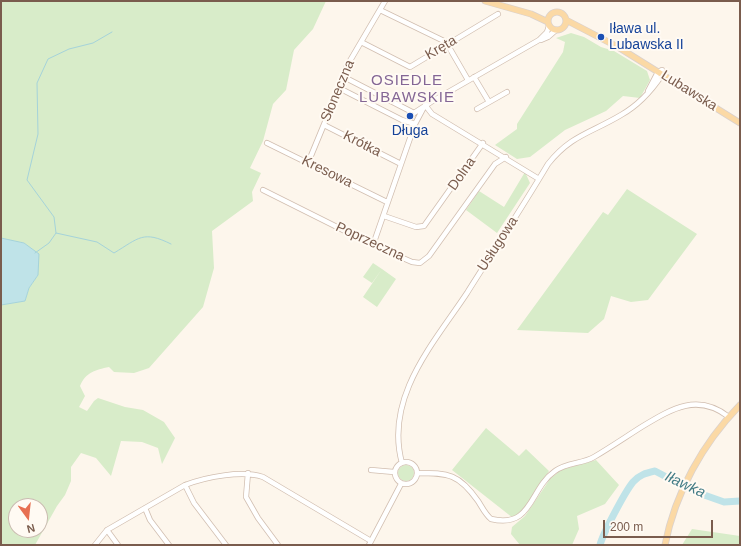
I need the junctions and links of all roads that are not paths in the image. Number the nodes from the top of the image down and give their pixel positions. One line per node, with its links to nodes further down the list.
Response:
1 (385, 1): 4 (street, Słoneczna)
2 (484, 1): 3 (main road)
3 (494, 2): 6 (main road); 8 (main road)
4 (380, 10): 13 (street, Słoneczna); 14 (street)
5 (498, 14): 14 (street, Kręta)
6 (550, 15): 7 (main road); 8 (main road)
7 (566, 20): 9 (main road); 11 (main road, Lubawska)
8 (548, 24): 10 (main road); 12 (street)
9 (563, 28): 10 (main road); 11 (main road, Lubawska)
10 (556, 30): 12 (street)
11 (586, 31): 15 (main road, Lubawska)
12 (539, 40): 17 (street)
13 (361, 42): 14 (street, Kręta); 16 (street, Słoneczna)
14 (448, 44): 18 (street)
15 (661, 72): 25 (main road, Lubawska); 27 (main road, Lubawska); 35 (street, Usługowa)
16 (342, 76): 19 (street, Słoneczna); 24 (street)
17 (474, 77): 18 (street); 21 (street)
18 (468, 80): 22 (street)
19 (339, 88): 26 (street); 29 (street, Słoneczna)
20 (507, 92): 21 (street)
21 (489, 102): 23 (street)
22 (425, 106): 24 (street); 28 (street); 31 (street, Dolna)
23 (477, 110)
24 (414, 113): 26 (street)
25 (740, 119)
26 (408, 121): 28 (street)
27 (740, 123)
28 (415, 124): 34 (street)
29 (324, 125): 33 (street, Słoneczna); 34 (street, Krótka)
30 (267, 143): 33 (street, Kresowa)
31 (483, 143): 32 (street); 38 (street, Dolna)
32 (506, 157): 35 (street); 39 (street, Poprzeczna)
33 (308, 163): 37 (street, Kresowa)
34 (401, 164): 37 (street)
35 (539, 179): 42 (street, Usługowa)
36 (263, 190): 39 (street, Poprzeczna)
37 (387, 202): 38 (street)
38 (384, 216): 39 (street)
39 (373, 245)
40 (740, 405): 41 (main road)
41 (729, 417): 46 (street); 57 (main road)
42 (402, 462): 44 (street); 46 (street)
43 (371, 470): 44 (street)
44 (394, 472): 47 (street)
45 (248, 473): 48 (street); 51 (street); 56 (street)
46 (417, 473): 47 (street)
47 (401, 484): 51 (street)
48 (185, 486): 49 (street); 55 (street)
49 (145, 508): 50 (street); 54 (street)
50 (107, 530): 52 (street); 53 (street)
51 (370, 543)
52 (95, 545)
53 (118, 545)
54 (169, 545)
55 (226, 545)
56 (278, 545)
57 (665, 545)

